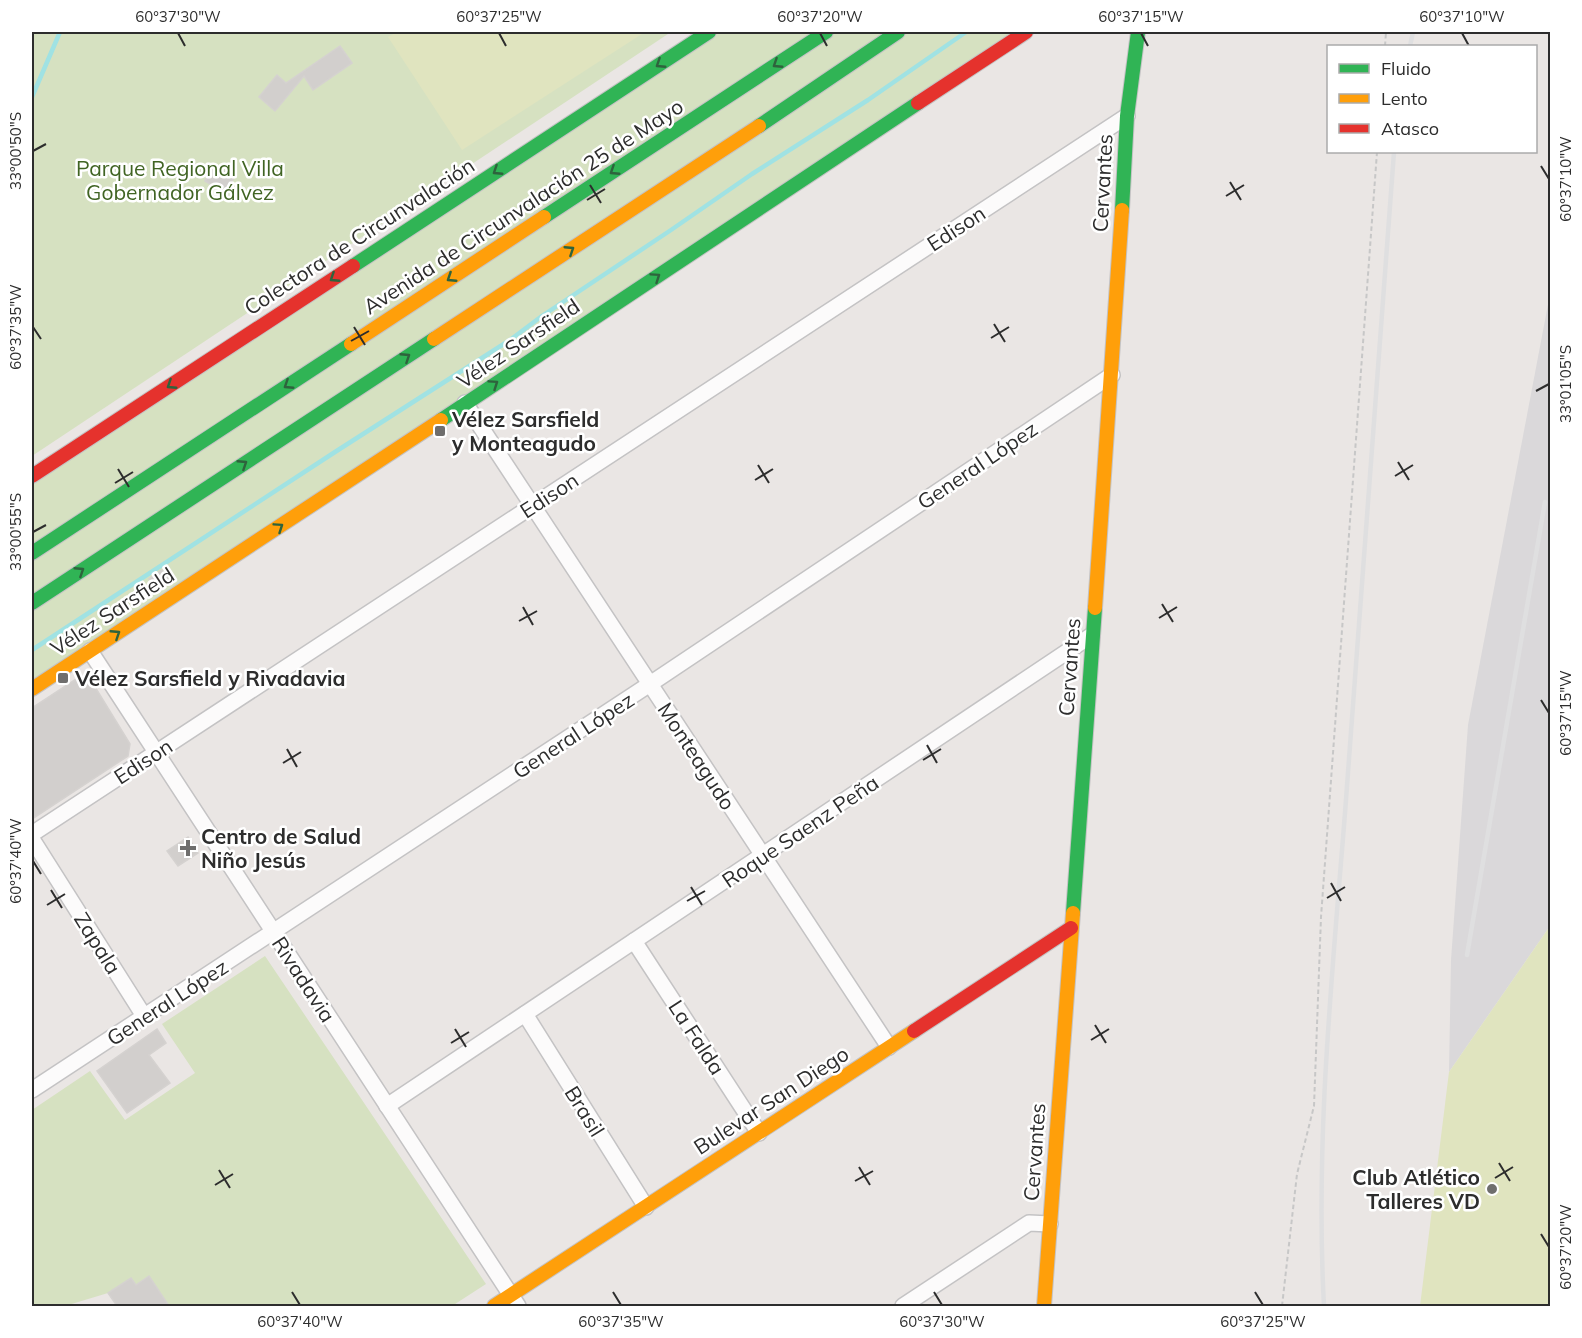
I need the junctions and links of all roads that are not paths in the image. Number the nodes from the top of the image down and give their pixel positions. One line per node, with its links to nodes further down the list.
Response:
1 (709, 32): 9 (main road, Colectora de Circunvalación, one-way to 9)
2 (826, 32): 11 (main road, Avenida de Circunvalación 25 de Mayo, one-way to 11)
3 (898, 32): 12 (main road, one-way to 3)
4 (1026, 32): 8 (main road, Vélez Sarsfield, one-way to 4)
5 (1138, 32): 6 (main road, Cervantes)
6 (1127, 116): 7 (main road, Cervantes); 10 (street, Edison)
7 (1112, 375): 13 (main road, Cervantes); 15 (street, General López)
8 (465, 403): 10 (street, Monteagudo); 14 (main road, Vélez Sarsfield, one-way to 8)
9 (32, 476)
10 (532, 505): 15 (street, Monteagudo); 17 (street, Edison)
11 (32, 553)
12 (32, 603)
13 (1092, 635): 19 (street, Roque Saenz Peña); 20 (main road, Cervantes)
14 (90, 651): 16 (main road, Vélez Sarsfield); 17 (street, Rivadavia)
15 (650, 684): 19 (street, Monteagudo); 21 (street, General López)
16 (32, 688)
17 (157, 753): 18 (street, Edison); 21 (street, Rivadavia)
18 (32, 836): 24 (street, Zapala)
19 (763, 855): 22 (street, Roque Saenz Peña); 25 (street, Monteagudo)
20 (1071, 928): 25 (main road, Bulevar San Diego); 30 (main road, Cervantes)
21 (274, 932): 24 (street, General López); 27 (street, Rivadavia)
22 (634, 941): 23 (street, Roque Saenz Peña); 28 (street, La Falda)
23 (525, 1014): 27 (street, Roque Saenz Peña); 29 (street, Brasil)
24 (144, 1016): 26 (street, General López)
25 (889, 1047): 28 (main road, Bulevar San Diego)
26 (32, 1090)
27 (387, 1106): 31 (street, Rivadavia)
28 (759, 1133): 29 (main road, Bulevar San Diego)
29 (646, 1207): 31 (main road, Bulevar San Diego)
30 (1050, 1224): 33 (street); 34 (main road, Cervantes)
31 (514, 1301): 32 (main road, Bulevar San Diego)
32 (494, 1306)
33 (903, 1306)
34 (1044, 1306)

